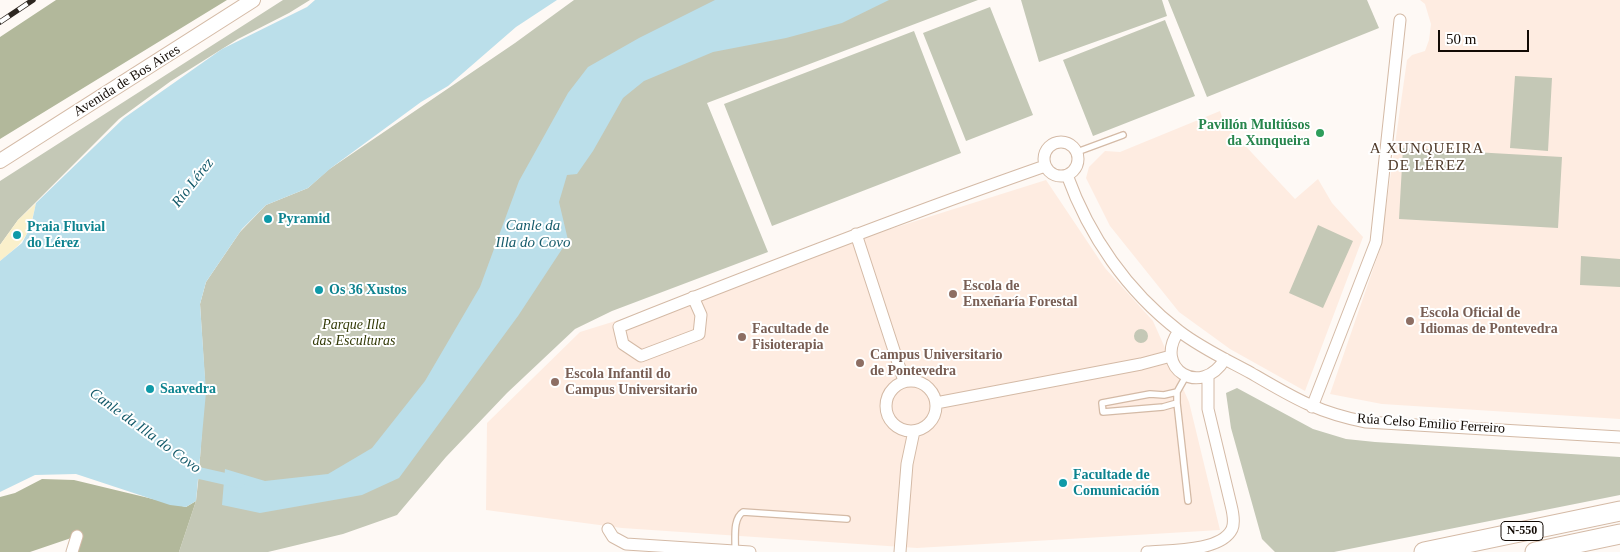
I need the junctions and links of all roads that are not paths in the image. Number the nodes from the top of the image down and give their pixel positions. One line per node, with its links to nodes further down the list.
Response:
1 (254, 0): 5 (street, Avenida de Bos Aires)
2 (1400, 20): 19 (street)
3 (1123, 135): 4 (lane)
4 (1077, 152): 6 (street); 7 (street)
5 (0, 161)
6 (1045, 166): 7 (street); 8 (street)
7 (1067, 175): 10 (street, Rúa Celso Emilio Ferreiro)
8 (856, 234): 9 (street); 15 (street)
9 (693, 298): 9 (street)
10 (1179, 332): 11 (street); 12 (street, Rúa Celso Emilio Ferreiro)
11 (1171, 356): 13 (street); 17 (street)
12 (1225, 359): 14 (street); 19 (street, Rúa Celso Emilio Ferreiro)
13 (1186, 376): 14 (street); 16 (lane)
14 (1208, 376): 32 (street)
15 (904, 381): 17 (street); 20 (street)
16 (1178, 392): 18 (lane); 18 (lane)
17 (936, 403): 20 (street)
18 (1177, 403): 22 (lane)
19 (1312, 407): 21 (street, Rúa Celso Emilio Ferreiro)
20 (914, 431): 31 (street)
21 (1620, 437)
22 (1188, 501)
23 (1620, 511): 33 (highway, N-550)
24 (847, 519): 28 (lane)
25 (608, 529): 28 (street)
26 (1620, 534): 34 (highway, N-550)
27 (77, 536): 29 (street)
28 (735, 551): 30 (street)
29 (72, 552)
30 (750, 552)
31 (900, 552)
32 (1147, 552)
33 (1424, 552)
34 (1535, 552)

